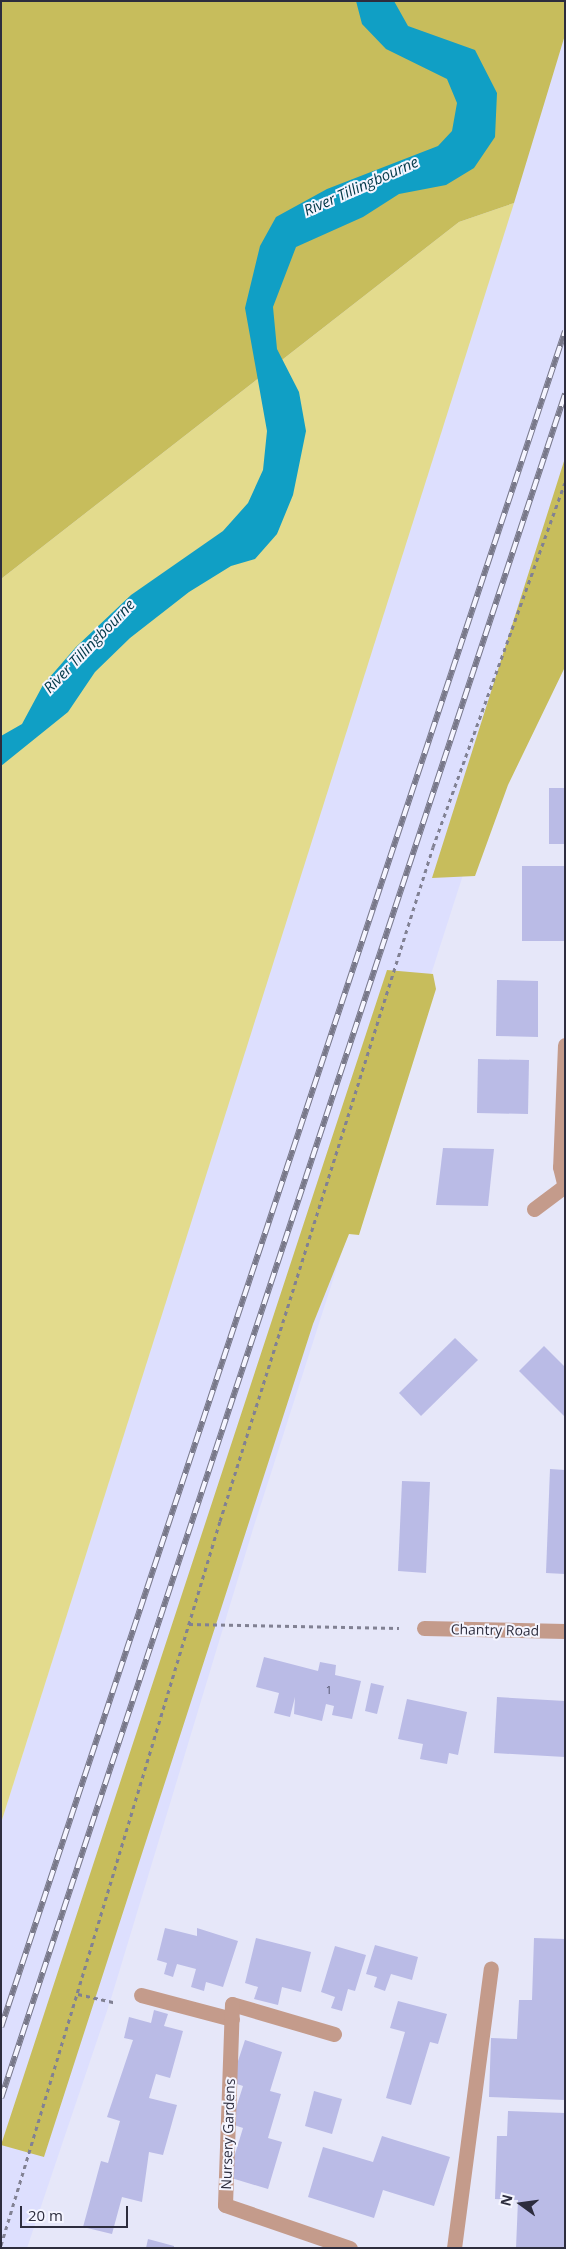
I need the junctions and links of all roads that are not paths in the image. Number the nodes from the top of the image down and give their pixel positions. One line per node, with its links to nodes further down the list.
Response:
1 (565, 1045): 2 (street)
2 (564, 1186): 3 (street)
3 (534, 1209)
4 (424, 1628): 5 (street, Chantry Road)
5 (565, 1631)
6 (490, 1968): 11 (street)
7 (141, 1995): 8 (street)
8 (232, 2019): 9 (street); 10 (street, Nursery Gardens)
9 (334, 2034)
10 (350, 2248)
11 (454, 2248)

